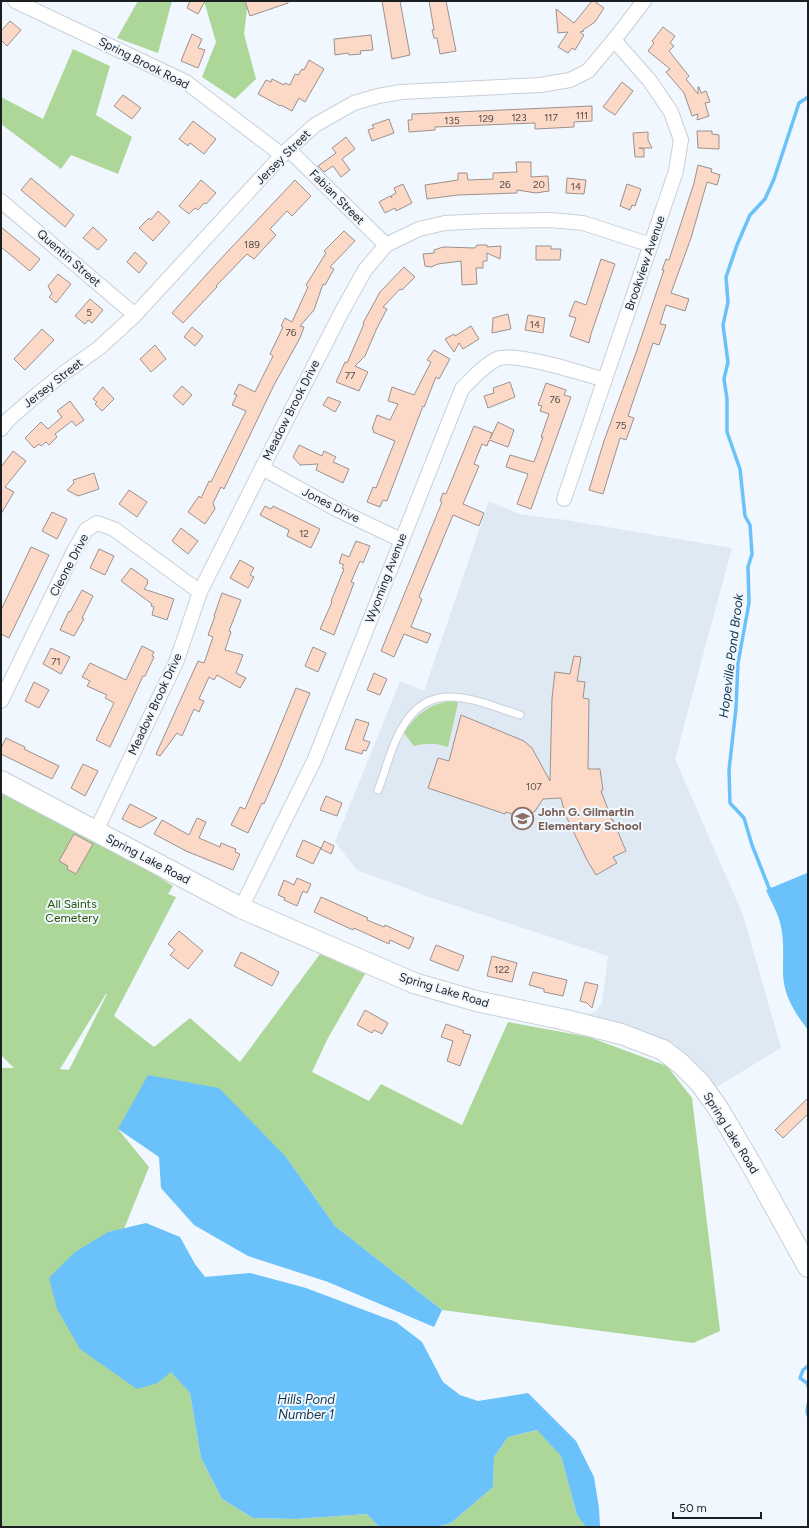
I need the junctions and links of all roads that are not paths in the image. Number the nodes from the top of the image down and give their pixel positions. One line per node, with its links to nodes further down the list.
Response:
1 (15, 1): 4 (street, Spring Brook Road)
2 (644, 1): 3 (street, Jersey Street)
3 (614, 40): 4 (street, Jersey Street); 7 (street, Brookview Avenue)
4 (285, 152): 6 (street, Fabian Street); 8 (street, Jersey Street)
5 (1, 201): 8 (street, Quentin Street)
6 (386, 245): 7 (street, Meadow Brook Drive); 11 (street, Meadow Brook Drive)
7 (651, 245): 9 (street, Brookview Avenue)
8 (135, 315): 10 (street, Jersey Street)
9 (605, 380): 12 (street, Brookview Avenue); 13 (street, Wyoming Avenue)
10 (1, 429)
11 (262, 468): 13 (street, Jones Drive); 14 (street, Meadow Brook Drive)
12 (564, 499)
13 (401, 540): 20 (street, Wyoming Avenue)
14 (200, 592): 15 (street, Cleone Drive); 19 (street, Meadow Brook Drive)
15 (1, 701)
16 (520, 715): 18 (lane)
17 (1, 781): 19 (main road, Spring Lake Road)
18 (378, 790)
19 (96, 831): 20 (main road, Spring Lake Road)
20 (241, 908): 21 (main road, Spring Lake Road)
21 (808, 1267)

